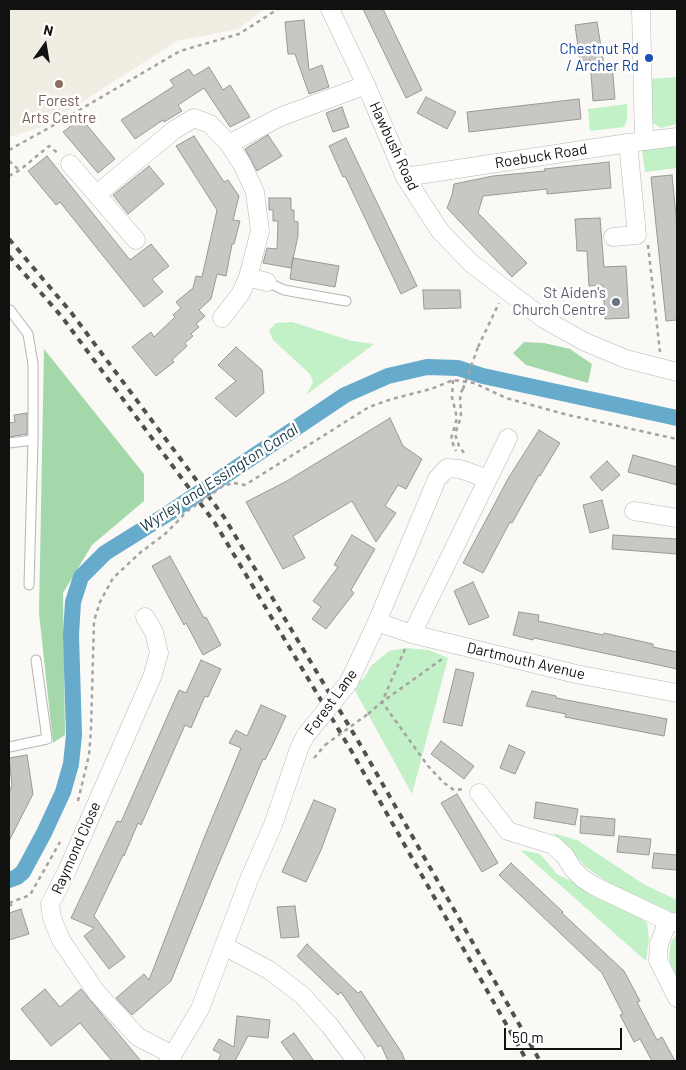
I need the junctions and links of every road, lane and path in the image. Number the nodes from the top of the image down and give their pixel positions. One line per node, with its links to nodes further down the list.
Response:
1 (278, 9): 8 (path)
2 (330, 9): 4 (street, Hawbush Road)
3 (641, 9): 6 (street)
4 (366, 85): 7 (street); 13 (street, Hawbush Road)
5 (677, 137): 6 (street, Roebuck Road)
6 (636, 142): 13 (street, Roebuck Road); 16 (street)
7 (229, 144): 14 (street); 18 (street)
8 (9, 150)
9 (9, 161): 11 (path)
10 (70, 164): 11 (path); 14 (street)
11 (20, 170): 12 (path)
12 (9, 176)
13 (405, 177): 20 (street, Hawbush Road)
14 (97, 194): 17 (street)
15 (647, 236): 24 (path)
16 (613, 237)
17 (136, 240)
18 (248, 277): 19 (street); 23 (street)
19 (266, 282): 21 (lane)
20 (504, 289): 24 (street, Hawbush Road); 30 (path, bridge)
21 (346, 301)
22 (10, 310): 28 (lane)
23 (222, 318)
24 (670, 371)
25 (453, 380): 27 (path); 30 (path); 44 (path, bridge)
26 (508, 438): 30 (street)
27 (677, 439)
28 (33, 440): 29 (lane); 33 (lane)
29 (9, 444)
30 (480, 476): 34 (street, Forest Lane); 36 (street)
31 (634, 511): 32 (street)
32 (677, 518)
33 (29, 585)
34 (376, 622): 36 (street, Dartmouth Avenue); 48 (street, Forest Lane, bridge)
35 (146, 629): 50 (street, Raymond Close)
36 (412, 634): 37 (street, Dartmouth Avenue); 40 (path)
37 (460, 646): 39 (street, Dartmouth Avenue); 40 (path)
38 (36, 660): 42 (lane)
39 (677, 693)
40 (382, 702): 41 (path, bridge); 43 (path)
41 (325, 746)
42 (9, 747)
43 (479, 793): 47 (street)
44 (77, 806)
45 (63, 838): 46 (path)
46 (9, 904)
47 (673, 922): 49 (street)
48 (224, 946): 50 (street, Forest Lane); 51 (street)
49 (677, 998)
50 (171, 1058)
51 (356, 1061)

